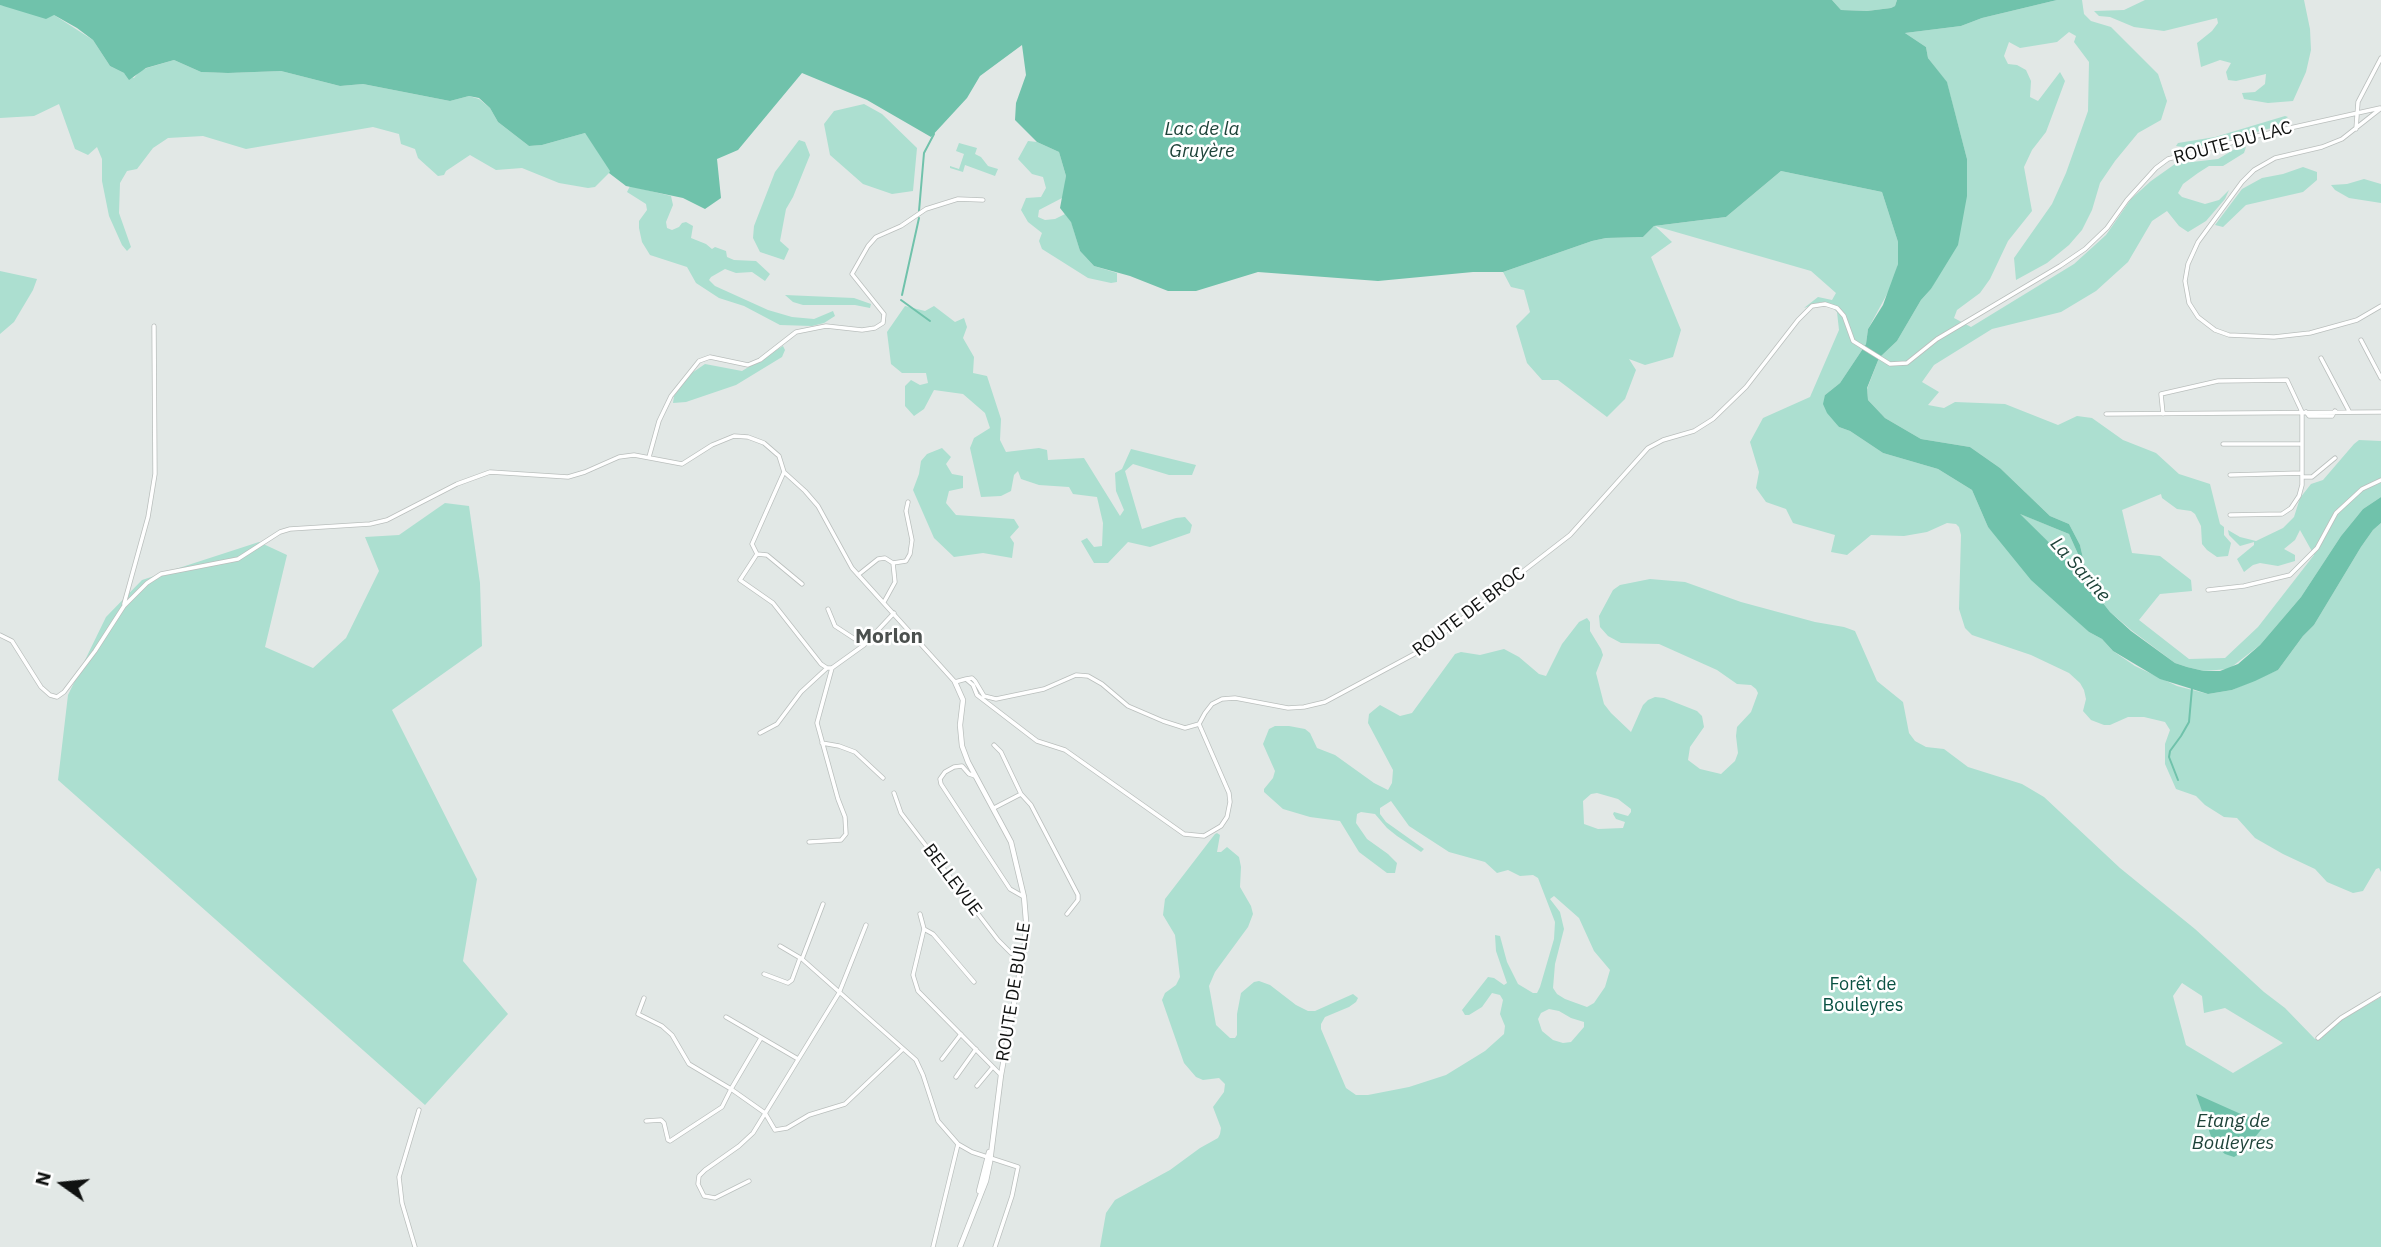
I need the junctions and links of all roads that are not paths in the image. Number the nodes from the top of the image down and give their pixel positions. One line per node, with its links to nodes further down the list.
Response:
1 (2381, 58): 3 (street)
2 (2381, 108): 3 (street, ROUTE DU LAC); 4 (street)
3 (2356, 113): 4 (street); 9 (street, ROUTE DU LAC)
4 (2356, 129): 6 (street)
5 (983, 200): 19 (street)
6 (2381, 306)
7 (154, 326): 33 (street)
8 (2361, 340): 11 (street)
9 (1855, 342): 41 (street, ROUTE DE BROC)
10 (2321, 358): 12 (street)
11 (2381, 378)
12 (2348, 411): 13 (street); 14 (street)
13 (2304, 412): 16 (street); 16 (street); 18 (street)
14 (2381, 412)
15 (2106, 414): 16 (street)
16 (2163, 414)
17 (2223, 444): 18 (street)
18 (2302, 444): 23 (street)
19 (649, 457): 21 (street); 33 (street)
20 (2335, 458): 23 (street)
21 (784, 472): 27 (street); 29 (street)
22 (2231, 475): 23 (street)
23 (2302, 475): 26 (street)
24 (2381, 480): 31 (street)
25 (908, 502): 28 (street)
26 (2230, 515)
27 (757, 554): 30 (street); 38 (street)
28 (893, 563): 29 (street); 32 (street)
29 (858, 576): 32 (street)
30 (802, 584)
31 (2208, 590)
32 (884, 602): 35 (street)
33 (124, 606): 36 (street)
34 (828, 609): 37 (street)
35 (894, 613): 37 (street); 40 (street)
36 (0, 635)
37 (864, 645): 38 (street)
38 (829, 668): 42 (street); 43 (street)
39 (966, 679): 40 (street); 41 (street); 41 (street)
40 (956, 682): 45 (street, ROUTE DE BULLE)
41 (1199, 724)
42 (760, 733)
43 (822, 743): 46 (street); 50 (street)
44 (994, 746): 48 (street)
45 (976, 776): 49 (street, ROUTE DE BULLE); 51 (street)
46 (883, 778)
47 (894, 793): 59 (street, BELLEVUE)
48 (1021, 794): 49 (street); 54 (street)
49 (994, 808): 51 (street, ROUTE DE BULLE)
50 (809, 842)
51 (1024, 897): 59 (street, ROUTE DE BULLE)
52 (823, 904): 58 (street)
53 (920, 914): 56 (street)
54 (1067, 914)
55 (866, 925): 62 (street)
56 (924, 929): 61 (street); 66 (street)
57 (780, 946): 58 (street)
58 (801, 958): 60 (street); 62 (street)
59 (1022, 959): 74 (street, ROUTE DE BULLE)
60 (764, 974)
61 (974, 982)
62 (839, 993): 69 (street); 71 (street)
63 (2381, 994): 68 (street)
64 (644, 998): 77 (street)
65 (726, 1017): 67 (street)
66 (961, 1034): 70 (street); 72 (street)
67 (761, 1038): 71 (street); 77 (street)
68 (2318, 1038)
69 (903, 1049): 79 (street); 81 (street)
70 (976, 1049): 73 (street); 75 (street)
71 (798, 1059): 79 (street)
72 (942, 1059)
73 (992, 1068): 74 (street); 76 (street)
74 (1001, 1075): 82 (street, ROUTE DE BULLE)
75 (956, 1077)
76 (977, 1086)
77 (731, 1089): 79 (street); 80 (street)
78 (419, 1111): 84 (street)
79 (765, 1113): 83 (street)
80 (646, 1121)
81 (958, 1144): 82 (street); 85 (street)
82 (989, 1158): 86 (street, ROUTE DE BULLE); 87 (street)
83 (749, 1181)
84 (415, 1247)
85 (933, 1247)
86 (960, 1247)
87 (995, 1247)

